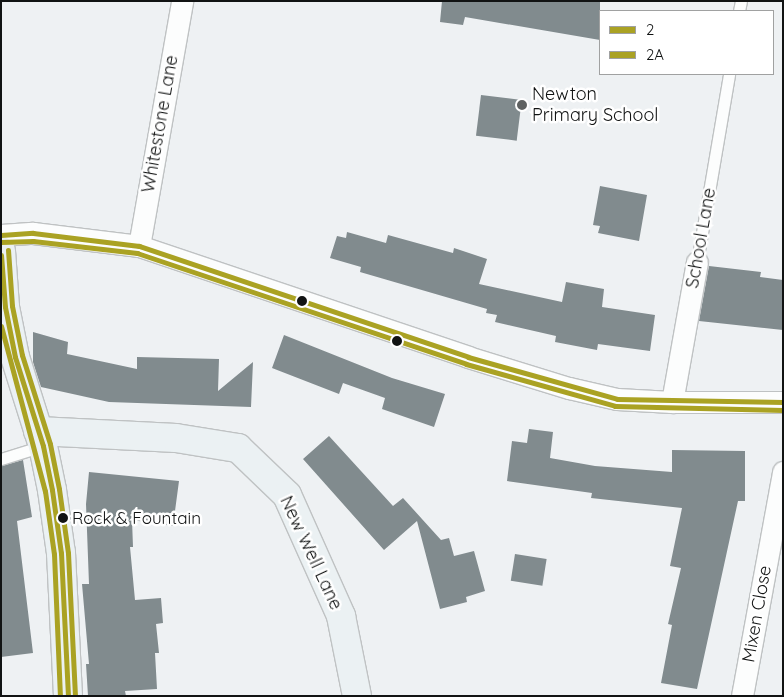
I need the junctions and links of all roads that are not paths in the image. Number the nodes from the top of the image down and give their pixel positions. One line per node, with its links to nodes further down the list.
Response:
1 (182, 1): 4 (street, Whitestone Lane)
2 (729, 75): 6 (lane, School Lane)
3 (1, 235): 4 (street)
4 (139, 246): 8 (street)
5 (1, 251): 7 (street)
6 (697, 262): 8 (street, School Lane)
7 (3, 307): 10 (street)
8 (672, 402): 9 (street)
9 (783, 402)
10 (40, 439): 11 (lane); 13 (street); 14 (street, New Well Lane)
11 (1, 459)
12 (783, 472): 15 (street, Mixen Close)
13 (68, 696)
14 (357, 696)
15 (742, 696)

